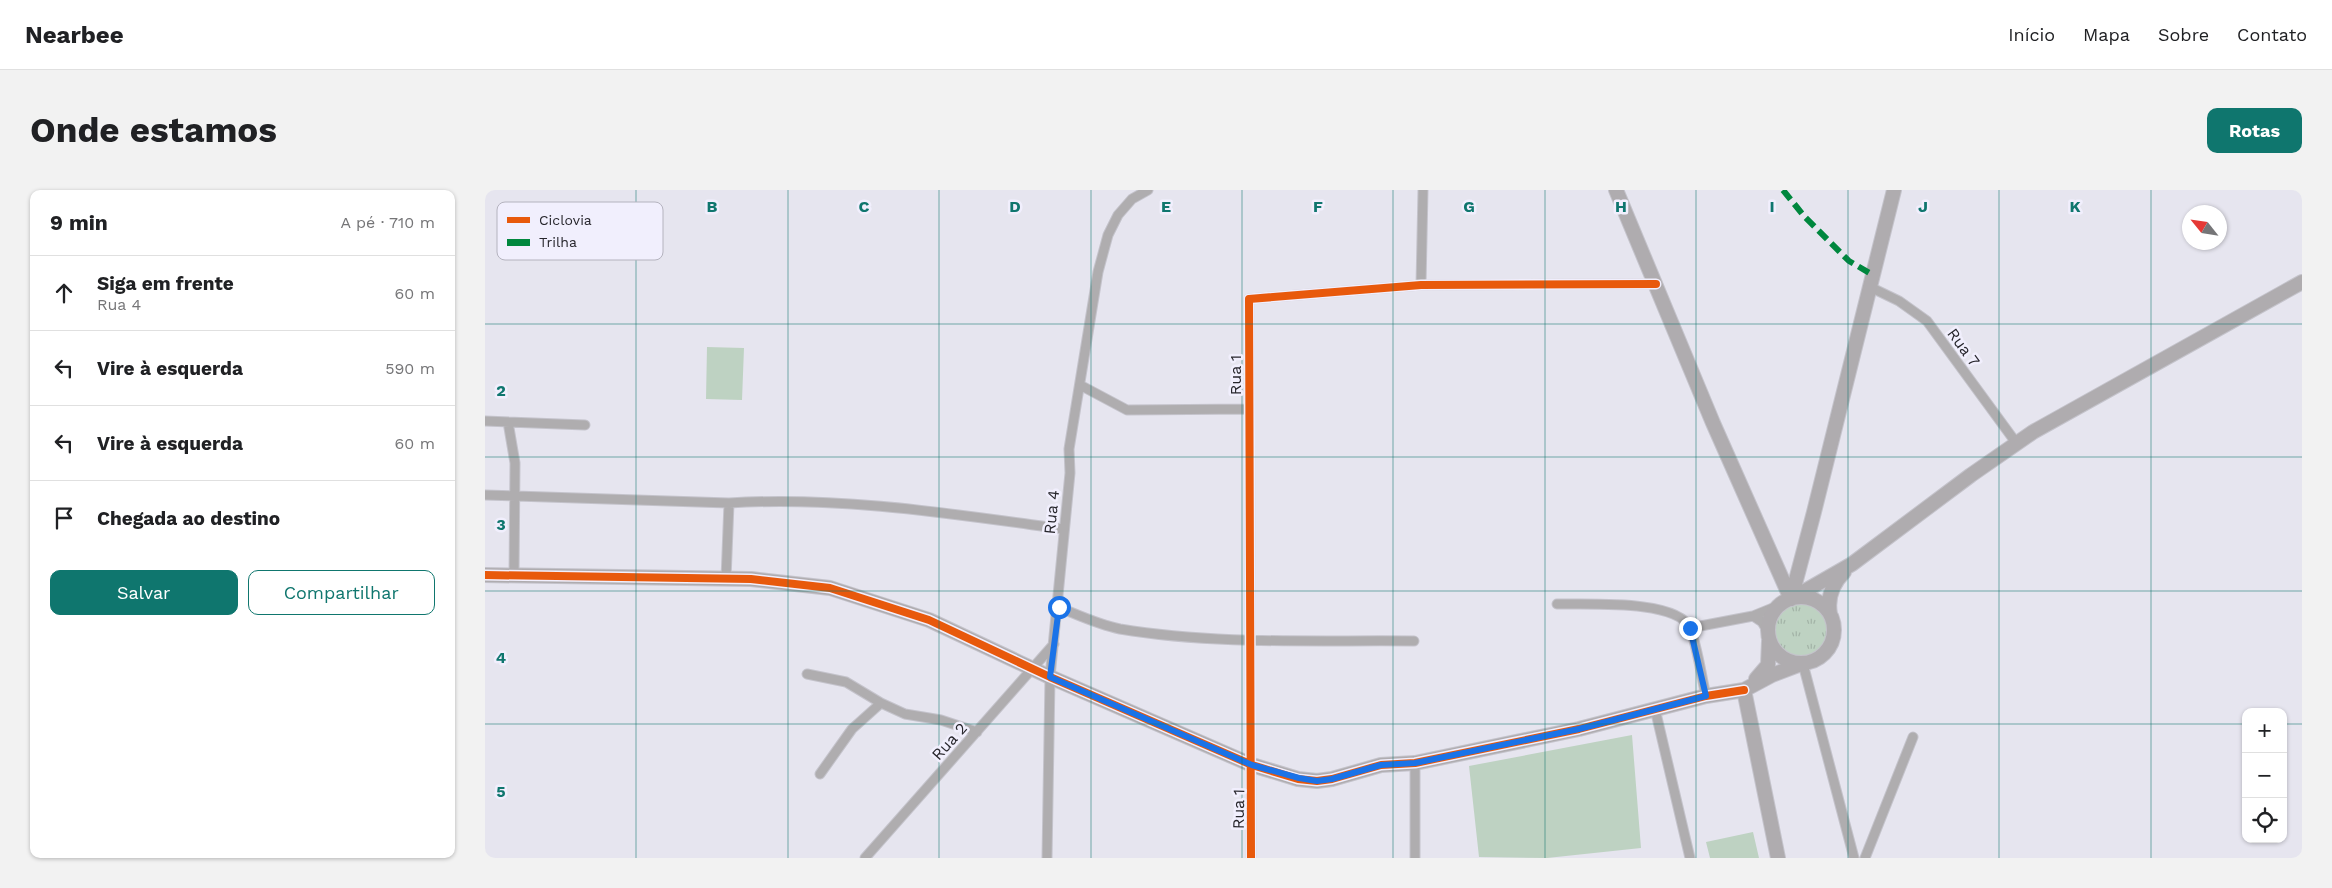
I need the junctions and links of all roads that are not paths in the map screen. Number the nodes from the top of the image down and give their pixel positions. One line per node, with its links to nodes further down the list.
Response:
1 (1148, 190): 9 (street, Rua 4)
2 (1423, 190): 7 (street)
3 (1616, 190): 6 (street)
4 (1894, 190): 8 (street)
5 (2302, 282): 14 (street)
6 (1656, 284): 7 (street, Rua 1); 23 (street)
7 (1421, 285): 10 (street, Rua 1)
8 (1870, 287): 14 (street, Rua 7); 23 (street)
9 (1079, 385): 10 (street); 18 (street, Rua 4)
10 (1249, 409): 30 (street, Rua 1)
11 (485, 421): 12 (street)
12 (508, 422): 13 (street); 16 (street)
13 (585, 425)
14 (2017, 444): 19 (street)
15 (485, 495): 16 (street)
16 (515, 496): 17 (street); 21 (street)
17 (729, 503): 18 (street); 22 (street)
18 (1063, 529): 25 (street, Rua 4)
19 (1852, 564): 23 (street); 26 (street)
20 (485, 575): 21 (street)
21 (514, 576): 22 (street)
22 (726, 579): 34 (street)
23 (1785, 602): 26 (street); 27 (street); 29 (street)
24 (1557, 604): 28 (street)
25 (1059, 607): 30 (street); 32 (street, Rua 4)
26 (1831, 614): 33 (street)
27 (1753, 616): 28 (street); 29 (street)
28 (1690, 628): 38 (street)
29 (1769, 634): 33 (street); 37 (street)
30 (1251, 640): 31 (street); 44 (street, Rua 1)
31 (1414, 641)
32 (1054, 644): 34 (street, Rua 2); 36 (street, Rua 4)
33 (1802, 664): 37 (street); 52 (street)
34 (1032, 669): 36 (street); 41 (street, Rua 2)
35 (807, 674): 39 (street)
36 (1050, 677): 44 (street); 47 (street, Rua 4)
37 (1744, 690): 38 (street); 51 (street)
38 (1706, 696): 40 (street)
39 (881, 703): 41 (street); 45 (street)
40 (1655, 709): 43 (street); 50 (street)
41 (977, 732): 46 (street, Rua 2)
42 (1913, 737): 53 (street)
43 (1415, 763): 44 (street); 49 (street)
44 (1252, 765): 48 (street, Rua 1)
45 (819, 774)
46 (865, 858)
47 (1047, 858)
48 (1251, 858)
49 (1415, 858)
50 (1690, 858)
51 (1778, 858)
52 (1854, 858)
53 (1865, 858)

